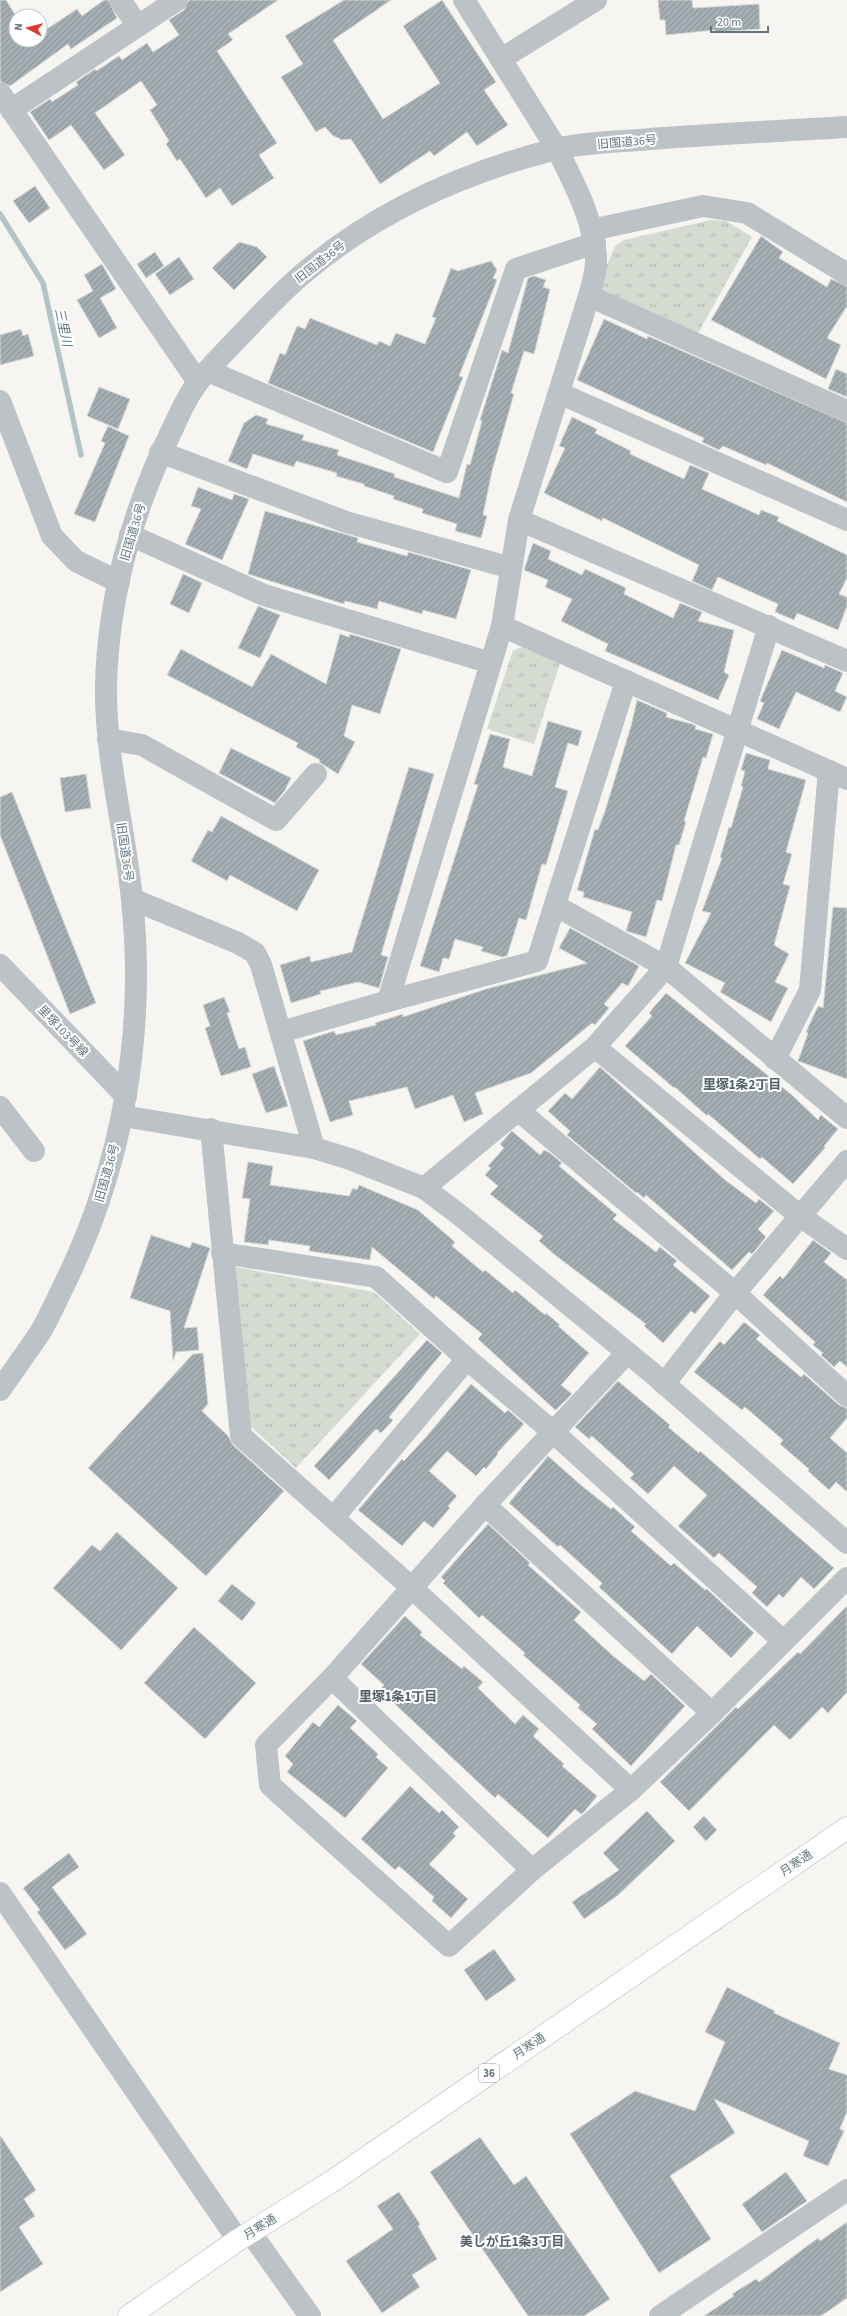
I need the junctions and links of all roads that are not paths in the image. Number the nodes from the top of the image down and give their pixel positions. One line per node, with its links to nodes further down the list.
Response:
1 (120, 0): 5 (street)
2 (177, 0): 5 (street)
3 (464, 0): 6 (street)
4 (596, 0): 6 (street)
5 (138, 26): 7 (street)
6 (501, 59): 9 (street)
7 (6, 101): 13 (street)
8 (847, 127): 9 (street, 旧国道36号)
9 (557, 149): 10 (street); 13 (street, 旧国道36号)
10 (593, 236): 11 (street); 12 (street); 13 (street)
11 (847, 274)
12 (589, 296): 14 (street); 16 (street)
13 (203, 376): 17 (street, 旧国道36号)
14 (558, 393): 18 (street); 19 (street)
15 (0, 401): 22 (street)
16 (847, 411)
17 (160, 452): 20 (street, 旧国道36号); 21 (street)
18 (519, 520): 21 (street); 24 (street)
19 (847, 520)
20 (130, 534): 22 (street, 旧国道36号); 26 (street)
21 (511, 568): 23 (street)
22 (118, 582): 29 (street, 旧国道36号)
23 (502, 626): 26 (street); 27 (street)
24 (769, 626): 25 (street); 28 (street)
25 (847, 662)
26 (491, 664): 36 (street)
27 (626, 681): 28 (street); 33 (street)
28 (738, 730): 31 (street); 35 (street)
29 (108, 739): 30 (street); 32 (street, 旧国道36号)
30 (316, 774)
31 (838, 775): 39 (street)
32 (132, 899): 37 (street); 40 (street, 旧国道36号)
33 (556, 906): 35 (street); 36 (street)
34 (0, 965): 40 (street, 里塚103号線)
35 (666, 967): 38 (street); 39 (street)
36 (388, 1001): 37 (street)
37 (281, 1032): 45 (street)
38 (596, 1047): 42 (street); 49 (street)
39 (775, 1058): 43 (street)
40 (125, 1106): 44 (street); 56 (street, 旧国道36号)
41 (0, 1107): 46 (street)
42 (518, 1110): 48 (street); 52 (street)
43 (847, 1118)
44 (211, 1130): 45 (street); 51 (street)
45 (314, 1148): 48 (street)
46 (34, 1151)
47 (847, 1161): 49 (street)
48 (424, 1188): 53 (street)
49 (800, 1216): 50 (street); 52 (street)
50 (847, 1249)
51 (222, 1253): 54 (street); 60 (street)
52 (735, 1293): 55 (street); 57 (street)
53 (627, 1352): 55 (street); 58 (street)
54 (467, 1359): 58 (street); 60 (street)
55 (664, 1384): 61 (street)
56 (0, 1390)
57 (847, 1396)
58 (553, 1432): 59 (street); 64 (street)
59 (485, 1505): 63 (street); 66 (street)
60 (334, 1517): 63 (street)
61 (847, 1543)
62 (847, 1578): 64 (street)
63 (412, 1588): 65 (street); 67 (street)
64 (783, 1641): 66 (street)
65 (332, 1678): 69 (street); 69 (street)
66 (712, 1713): 67 (street)
67 (631, 1790): 69 (street)
68 (847, 1828): 72 (highway, 月寒通 / 36)
69 (532, 1870)
70 (0, 1893): 72 (street)
71 (847, 2190): 75 (street)
72 (244, 2236): 73 (highway, 月寒通 / 36); 74 (street)
73 (129, 2316)
74 (310, 2316)
75 (660, 2316)

